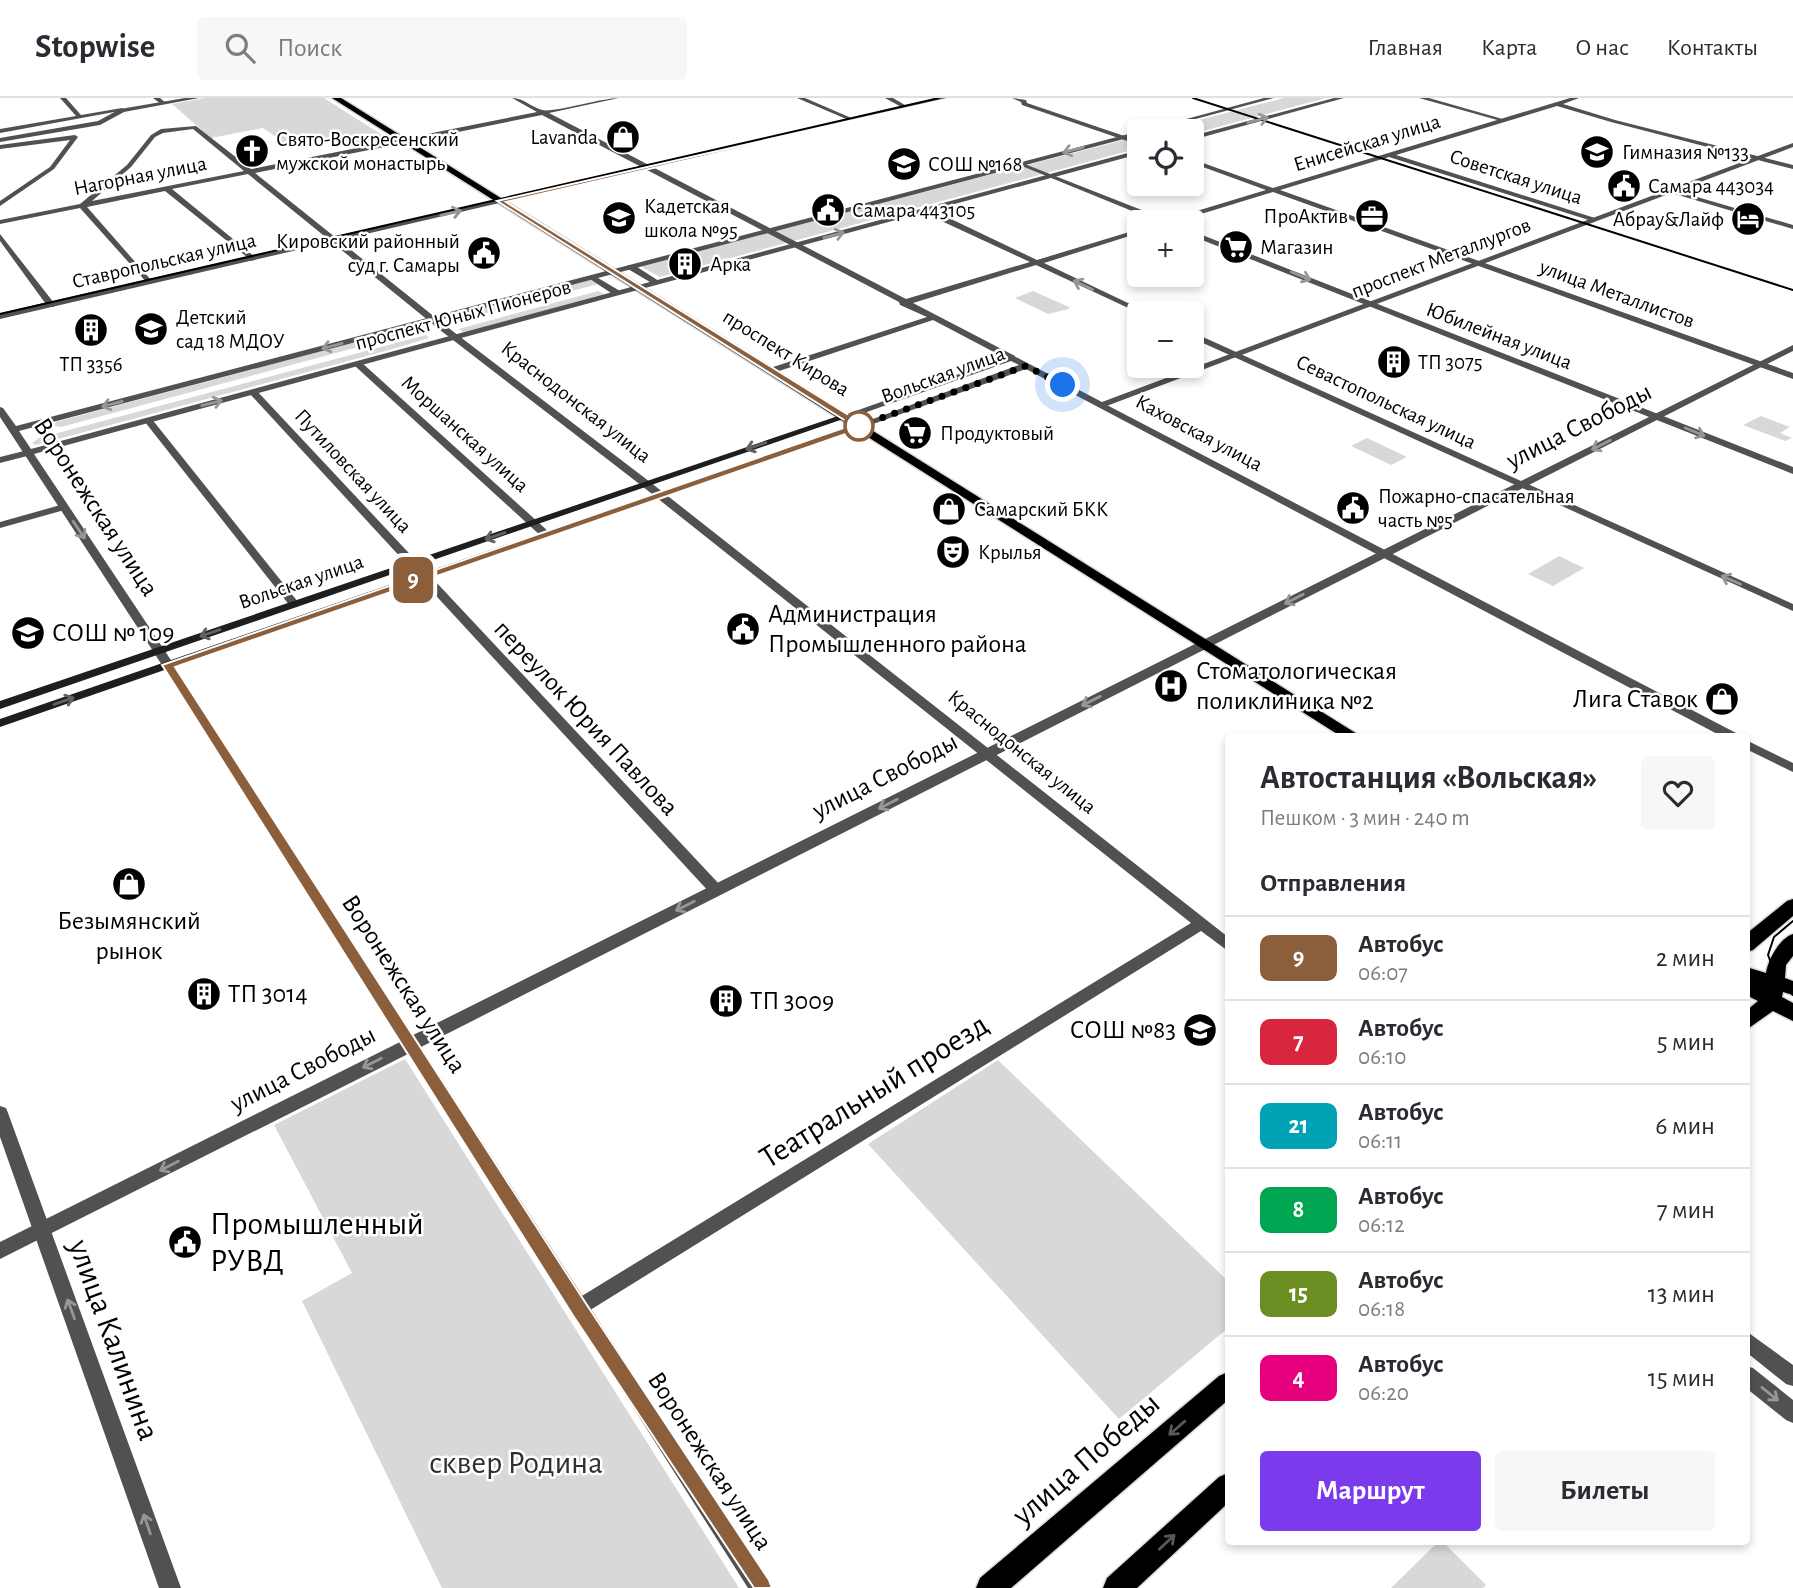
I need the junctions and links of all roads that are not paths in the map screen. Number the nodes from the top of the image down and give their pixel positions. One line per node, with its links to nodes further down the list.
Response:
1 (63, 98): 20 (street)
2 (156, 98): 15 (street)
3 (196, 98): 15 (street)
4 (336, 98): 30 (main road, проспект Кирова)
5 (515, 98): 19 (street, Каховская улица)
6 (616, 98): 19 (street, Нагорная улица)
7 (800, 98): 22 (street)
8 (888, 98): 17 (street)
9 (949, 98): 17 (street, Ставропольская улица)
10 (1015, 98): 27 (street)
11 (1272, 98): 21 (street)
12 (1341, 98): 25 (street, one-way to 12)
13 (1422, 98): 23 (street)
14 (1576, 98): 16 (street, Енисейская улица)
15 (163, 103): 18 (street)
16 (1558, 104): 23 (street, Енисейская улица); 35 (street)
17 (907, 107): 22 (street, Ставропольская улица)
18 (122, 110): 20 (street); 29 (street)
19 (543, 113): 30 (street, Нагорная улица); 38 (street, Каховская улица)
20 (79, 116): 24 (street)
21 (1191, 119)
22 (853, 120): 38 (street, Ставропольская улица)
23 (1503, 120): 34 (street, Енисейская улица)
24 (0, 131)
25 (1204, 135)
26 (1127, 136): 27 (street, проспект Юных Пионеров)
27 (1124, 137): 28 (street); 36 (street, проспект Юных Пионеров, one-way to 36)
28 (1127, 138)
29 (0, 140)
30 (405, 141): 40 (street, Нагорная улица); 45 (main road, проспект Кирова)
31 (1793, 145): 35 (street, проспект Металлургов)
32 (0, 147): 46 (street)
33 (1127, 155): 41 (street, проспект Юных Пионеров)
34 (1390, 155): 43 (street, Енисейская улица); 51 (street, Советская улица)
35 (1758, 158): 39 (street); 44 (street, проспект Металлургов)
36 (1020, 164): 41 (street); 54 (street, проспект Юных Пионеров)
37 (1204, 165): 43 (street, улица Металлистов)
38 (644, 167): 45 (street, Ставропольская улица); 54 (street, Каховская улица)
39 (1793, 167)
40 (248, 173): 42 (street, Нагорная улица); 47 (street, Краснодонская улица); 58 (street, Краснодонская улица)
41 (1050, 177): 48 (street, проспект Юных Пионеров); 49 (street)
42 (167, 189): 47 (street, Нагорная улица); 60 (street)
43 (1273, 190): 50 (street, Енисейская улица); 62 (street, улица Металлистов)
44 (1670, 191): 51 (street, проспект Металлургов); 53 (street)
45 (500, 201): 58 (street, Ставропольская улица, one-way to 45); 64 (main road, проспект Кирова)
46 (0, 204)
47 (82, 206): 52 (street, Нагорная улица); 66 (street)
48 (925, 210): 59 (street, проспект Юных Пионеров, one-way to 48); 61 (street)
49 (1135, 210)
50 (1204, 211)
51 (1592, 220): 62 (street, проспект Металлургов)
52 (0, 222)
53 (1793, 227)
54 (767, 231): 59 (street, Каховская улица); 63 (street, проспект Юных Пионеров)
55 (1127, 235): 61 (street)
56 (0, 236): 71 (street)
57 (1204, 238): 72 (street, Юбилейная улица, one-way to 72)
58 (335, 240): 60 (street, Ставропольская улица); 76 (street, Краснодонская улица)
59 (795, 246): 67 (street, проспект Юных Пионеров); 70 (street, Каховская улица)
60 (252, 259): 66 (street, Ставропольская улица)
61 (1035, 263): 70 (street); 73 (street, one-way to 61)
62 (1477, 263): 72 (street, проспект Металлургов); 83 (street, улица Металлистов)
63 (631, 267): 64 (street, проспект Юных Пионеров); 67 (street)
64 (613, 272): 65 (street, проспект Юных Пионеров); 68 (main road, проспект Кирова)
65 (593, 277): 69 (street); 76 (street, проспект Юных Пионеров)
66 (148, 282): 71 (street, Ставропольская улица)
67 (658, 283): 68 (street, проспект Юных Пионеров)
68 (639, 288): 69 (street, проспект Юных Пионеров); 85 (main road, проспект Кирова)
69 (617, 293): 77 (street, проспект Юных Пионеров)
70 (903, 303): 75 (street, Каховская улица)
71 (51, 304): 74 (street, Ставропольская улица)
72 (1369, 304): 80 (street, проспект Металлургов); 91 (street, Юбилейная улица)
73 (1127, 305)
74 (0, 316)
75 (932, 318): 81 (street, Каховская улица); 85 (street)
76 (434, 319): 77 (street, Краснодонская улица); 94 (street, проспект Юных Пионеров, one-way to 94)
77 (456, 337): 82 (street, проспект Юных Пионеров); 98 (street, Краснодонская улица)
78 (1204, 340): 80 (street, Севастопольская улица)
79 (1793, 348): 83 (street, улица Свободы)
80 (1234, 354): 88 (street, проспект Металлургов); 99 (street, Севастопольская улица)
81 (1012, 358): 84 (street, Каховская улица); 90 (street, Вольская улица)
82 (358, 364): 87 (street, проспект Юных Пионеров); 102 (street, Моршанская улица)
83 (1760, 364): 86 (street, улица Металлистов); 91 (street, улица Свободы)
84 (1026, 366): 88 (street, Каховская улица); 93 (street, Вольская улица)
85 (770, 370): 90 (main road, проспект Кирова)
86 (1793, 376)
87 (253, 392): 92 (street, проспект Юных Пионеров, one-way to 87); 106 (street, Путиловская улица)
88 (1101, 405): 105 (street, Каховская улица)
89 (0, 410): 94 (street, Воронежская улица)
90 (844, 416): 93 (main road, проспект Кирова); 98 (main road, Вольская улица, one-way to 98)
91 (1657, 416): 97 (street, Юбилейная улица, one-way to 97); 99 (street, улица Свободы, one-way to 99)
92 (148, 420): 95 (street, проспект Юных Пионеров); 108 (street)
93 (859, 426): 100 (main road, Вольская улица); 110 (main road, проспект Кирова)
94 (13, 430): 95 (street, Воронежская улица)
95 (28, 453): 96 (street, проспект Юных Пионеров); 101 (street, Воронежская улица)
96 (0, 460)
97 (1793, 471)
98 (646, 484): 100 (street, Краснодонская улица); 102 (main road, Вольская улица)
99 (1521, 485): 105 (street, улица Свободы); 109 (street, Севастопольская улица, one-way to 99)
100 (659, 495): 104 (main road, Вольская улица); 118 (street, Краснодонская улица)
101 (64, 507): 103 (street); 111 (street, Воронежская улица, one-way to 111)
102 (535, 522): 104 (street, Моршанская улица); 106 (main road, Вольская улица, one-way to 106)
103 (0, 525)
104 (545, 534): 107 (main road, Вольская улица)
105 (1384, 553): 110 (street, улица Свободы, one-way to 110); 116 (street, Каховская улица)
106 (413, 564): 107 (street, Путиловская улица); 108 (main road, Вольская улица)
107 (423, 577): 112 (main road, Вольская улица); 120 (street, переулок Юрия Павлова)
108 (294, 604): 111 (main road, Вольская улица, one-way to 111)
109 (1793, 608)
110 (1206, 643): 115 (main road, проспект Кирова); 118 (street, улица Свободы, one-way to 118)
111 (159, 651): 112 (street, Воронежская улица); 113 (main road, Вольская улица)
112 (168, 665): 114 (main road, Вольская улица, one-way to 112); 131 (street, Воронежская улица)
113 (0, 705)
114 (0, 723)
115 (1348, 733)
116 (1725, 733)
117 (1750, 746): 119 (street)
118 (988, 753): 120 (street, улица Свободы, one-way to 120); 122 (street, Краснодонская улица)
119 (1793, 768)
120 (716, 890): 131 (street, улица Свободы, one-way to 131)
121 (1793, 906): 124 (main road)
122 (1201, 924): 125 (street, Краснодонская улица); 135 (street, Театральный проезд)
123 (1793, 941): 128 (main road)
124 (1750, 942)
125 (1225, 943)
126 (1750, 976): 128 (main road)
127 (1750, 986): 128 (main road)
128 (1780, 990): 129 (main road); 130 (main road)
129 (1793, 1013)
130 (1750, 1018)
131 (411, 1044): 133 (street, улица Свободы, one-way to 133); 135 (street, Воронежская улица)
132 (0, 1113): 133 (street, улица Калинина)
133 (43, 1229): 134 (street, улица Свободы); 142 (street, улица Калинина, one-way to 133)
134 (0, 1251)
135 (579, 1308): 143 (street, Воронежская улица)
136 (1750, 1343): 137 (street)
137 (1793, 1377)
138 (1750, 1378): 140 (street, one-way to 140)
139 (1225, 1387): 144 (main road, улица Победы, one-way to 144)
140 (1793, 1413)
141 (1225, 1489): 145 (main road, one-way to 141)
142 (170, 1588)
143 (761, 1588)
144 (990, 1588)
145 (1117, 1588)

